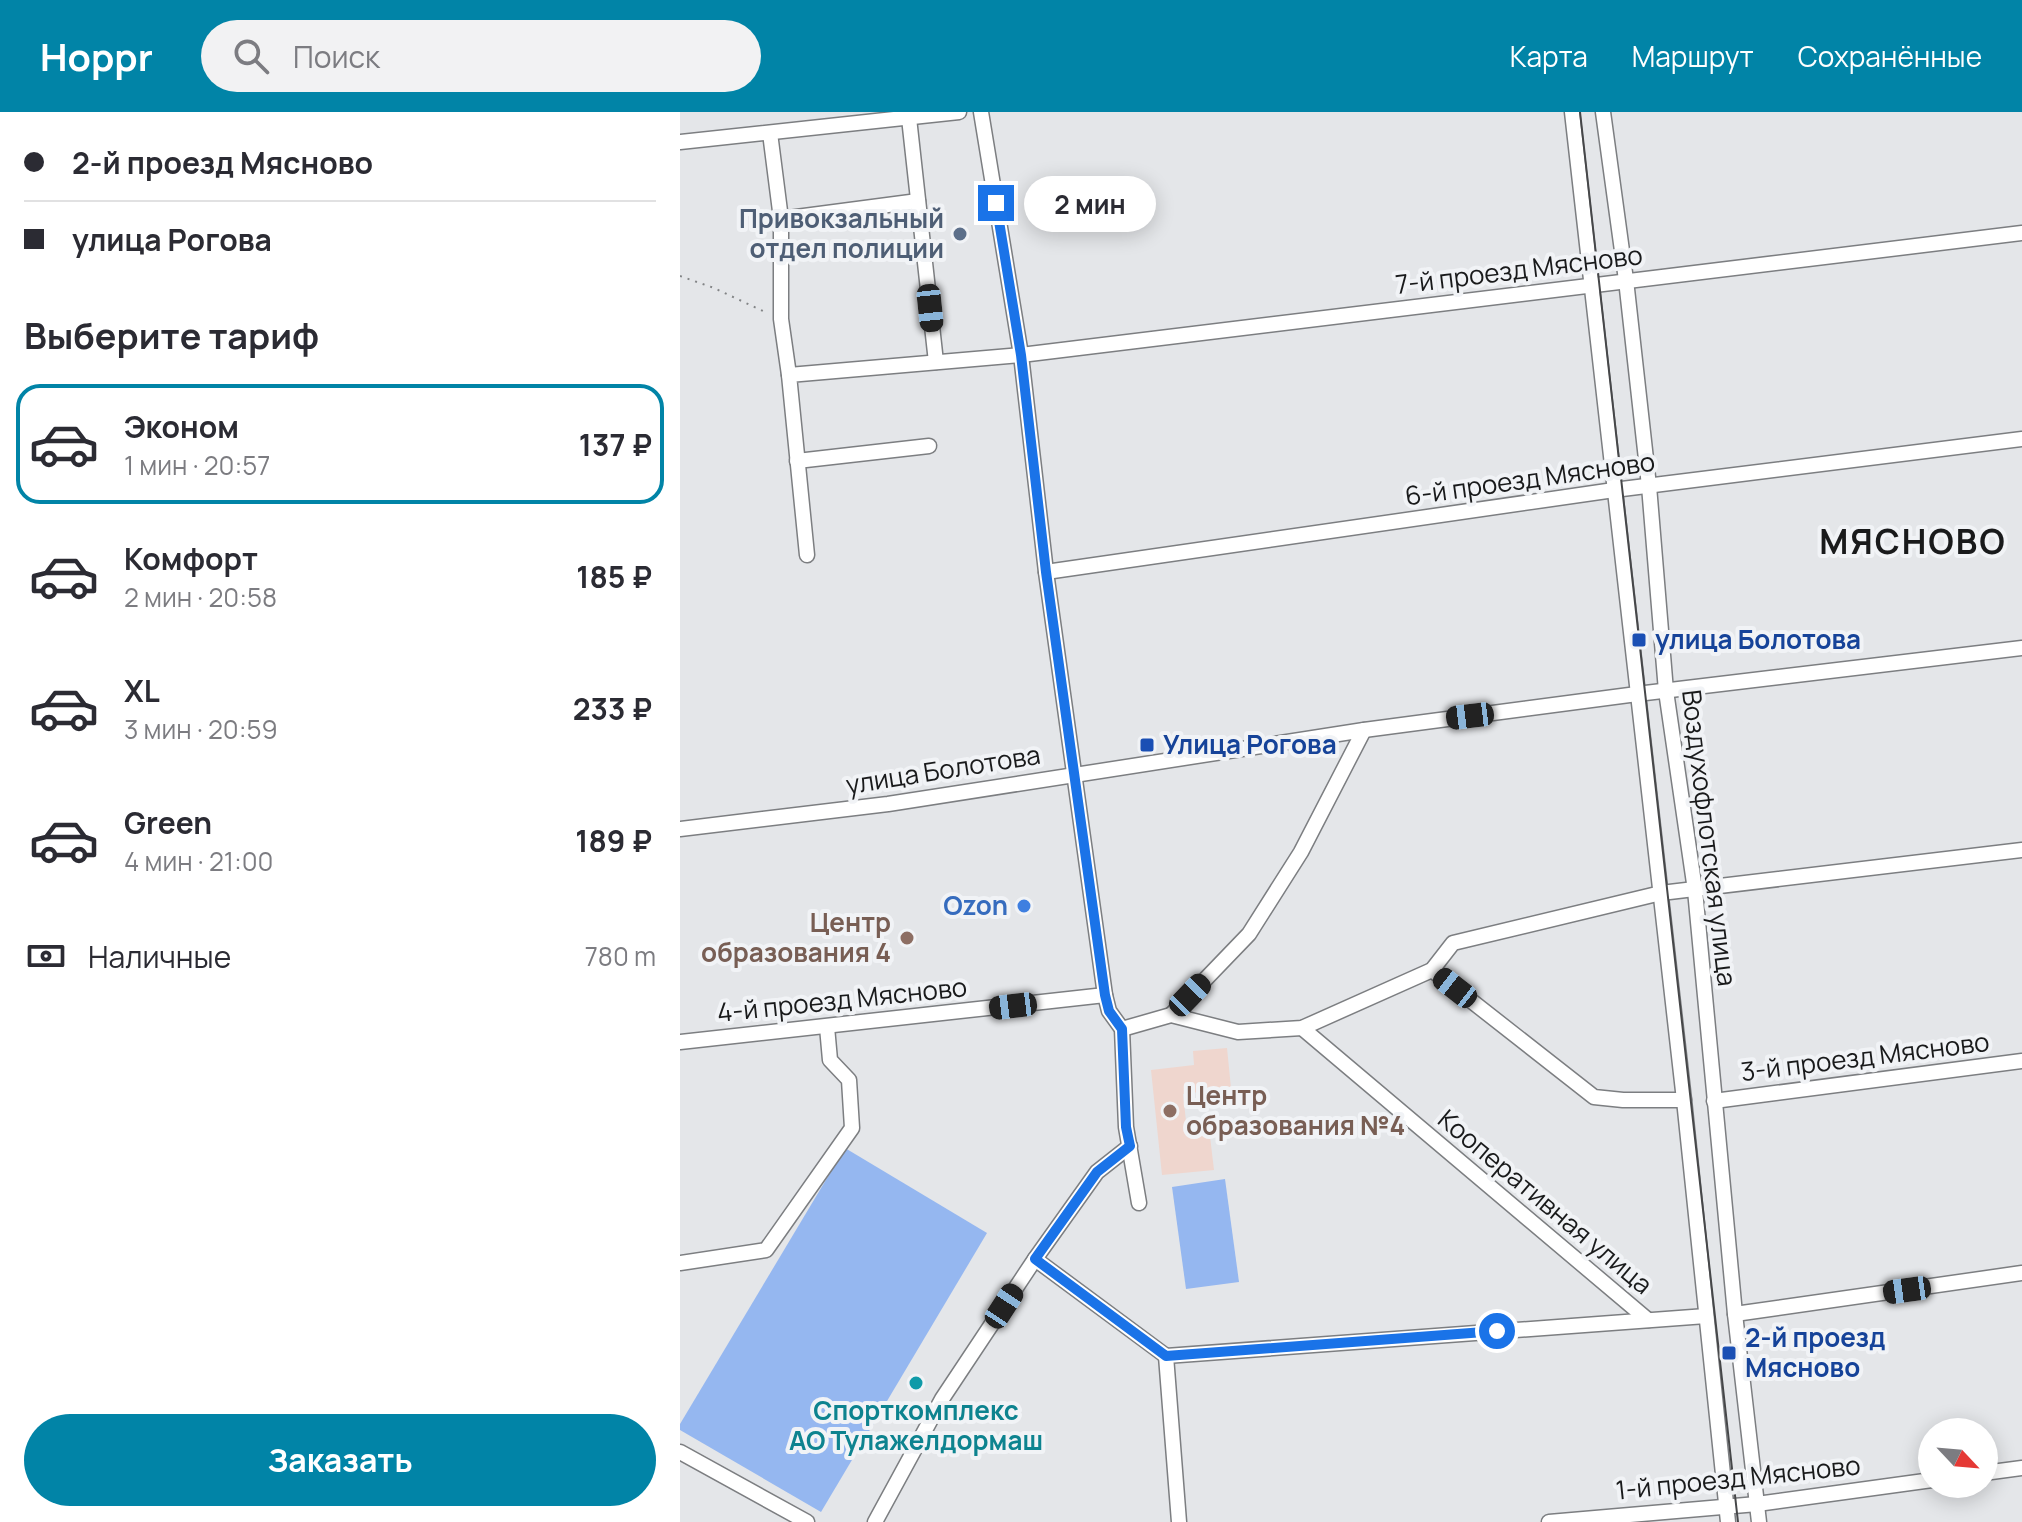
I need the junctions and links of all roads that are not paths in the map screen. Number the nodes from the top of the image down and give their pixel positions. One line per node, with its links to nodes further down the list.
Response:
1 (959, 112): 5 (street)
2 (981, 112): 13 (street)
3 (1572, 112): 12 (street, Воздухофлотская улица)
4 (1603, 112): 11 (street, Воздухофлотская улица)
5 (909, 118): 6 (street); 8 (street)
6 (770, 133): 7 (street); 9 (street)
7 (680, 142)
8 (918, 201): 9 (street); 14 (street)
9 (781, 219): 15 (street)
10 (2022, 233): 11 (street, 7-й проезд Мясново)
11 (1626, 280): 12 (street, 7-й проезд Мясново); 19 (street, Воздухофлотская улица)
12 (1594, 285): 13 (street, 7-й проезд Мясново); 20 (street, Воздухофлотская улица)
13 (1021, 355): 14 (street, 7-й проезд Мясново); 22 (street)
14 (936, 362): 15 (street, 7-й проезд Мясново)
15 (789, 375): 18 (street)
16 (2022, 439): 19 (street, 6-й проезд Мясново)
17 (929, 446): 18 (street)
18 (797, 461): 21 (street)
19 (1649, 486): 20 (street, 6-й проезд Мясново); 24 (street, Воздухофлотская улица)
20 (1614, 490): 22 (street, 6-й проезд Мясново); 25 (street, Воздухофлотская улица)
21 (807, 555)
22 (1046, 572): 27 (street)
23 (2022, 648): 24 (street, улица Болотова)
24 (1666, 691): 25 (street, улица Болотова); 30 (street, Воздухофлотская улица)
25 (1637, 694): 26 (street, улица Болотова); 31 (street, Воздухофлотская улица)
26 (1364, 730): 27 (street, улица Болотова); 34 (street)
27 (1076, 773): 28 (street, улица Болотова); 33 (street)
28 (680, 829)
29 (2022, 850): 30 (street)
30 (1695, 890): 31 (street); 41 (street, Воздухофлотская улица)
31 (1661, 893): 32 (street); 40 (street, Воздухофлотская улица)
32 (1432, 970): 36 (street); 40 (street)
33 (1105, 995): 35 (street, 4-й проезд Мясново); 37 (street)
34 (1171, 1015): 36 (street); 37 (street)
35 (827, 1027): 38 (street, 4-й проезд Мясново); 45 (street)
36 (1302, 1028): 49 (street, Кооперативная улица)
37 (1122, 1029): 42 (street)
38 (680, 1042)
39 (2022, 1061): 41 (street, 3-й проезд Мясново)
40 (1684, 1100): 48 (street, Воздухофлотская улица)
41 (1714, 1101): 47 (street, Воздухофлотская улица)
42 (1130, 1146): 43 (street); 44 (street)
43 (1139, 1203)
44 (1035, 1259): 50 (street); 58 (street)
45 (680, 1263)
46 (2022, 1273): 47 (street)
47 (1735, 1314): 55 (street, Воздухофлотская улица)
48 (1706, 1316): 49 (street); 56 (street, Воздухофлотская улица)
49 (1648, 1320): 50 (street)
50 (1166, 1356): 59 (street)
51 (680, 1452): 57 (street)
52 (2022, 1468): 53 (street)
53 (1998, 1471)
54 (1918, 1482): 55 (street, 1-й проезд Мясново)
55 (1757, 1504): 56 (street, 1-й проезд Мясново); 61 (street, Воздухофлотская улица)
56 (1728, 1514): 60 (street, 1-й проезд Мясново)
57 (807, 1522)
58 (875, 1522)
59 (1179, 1522)
60 (1549, 1522)
61 (1759, 1522)

